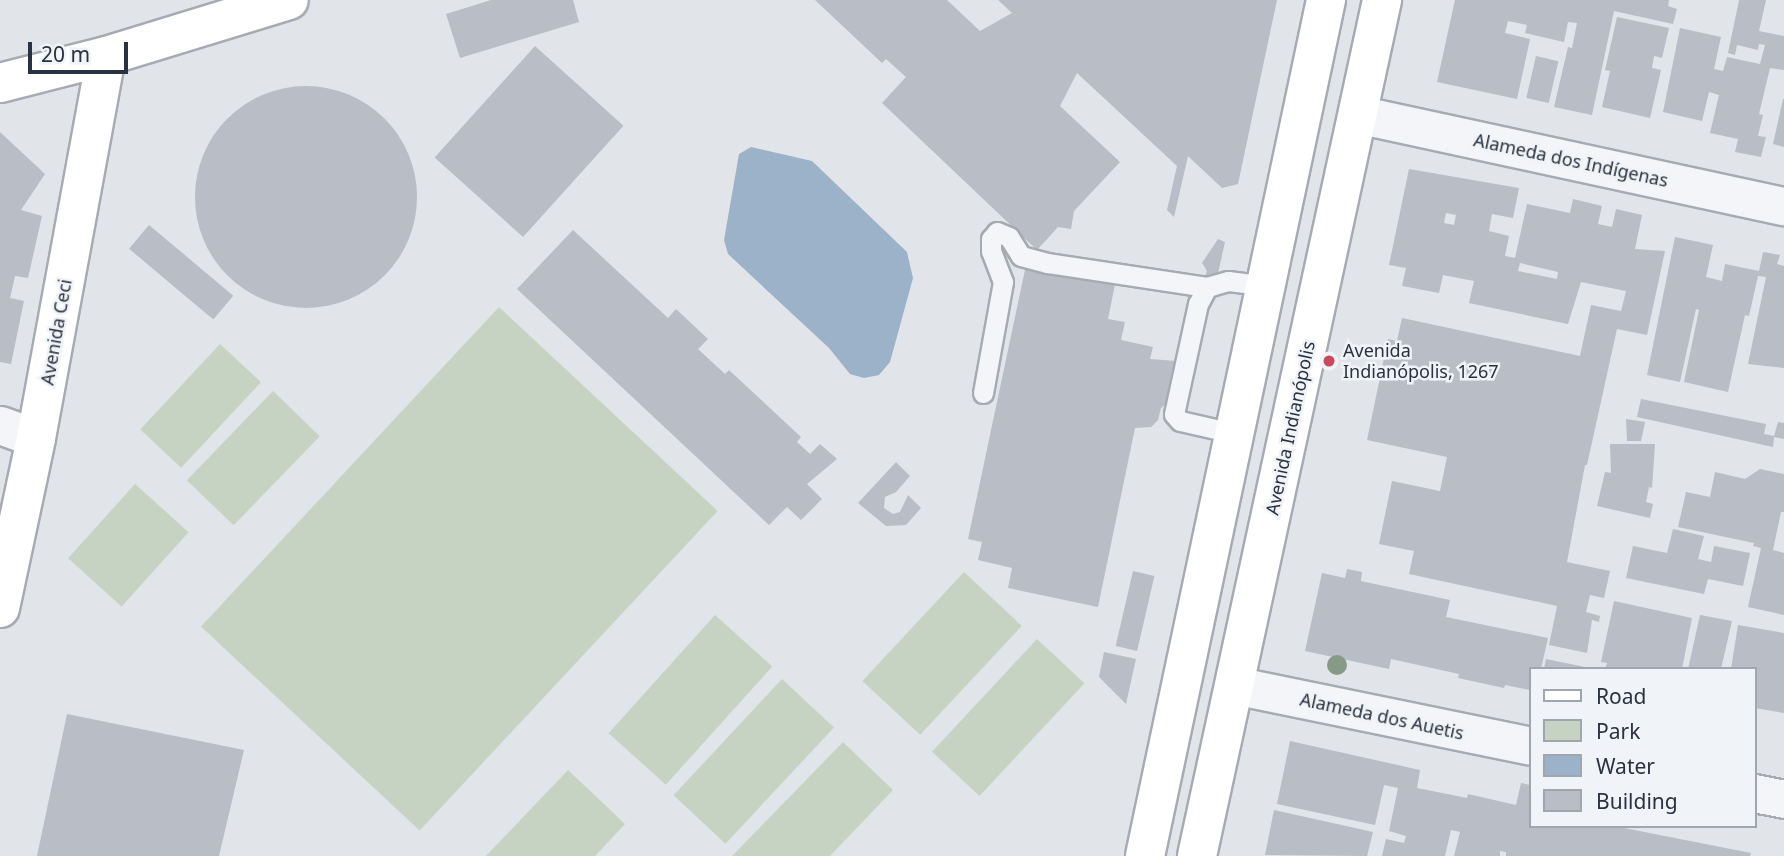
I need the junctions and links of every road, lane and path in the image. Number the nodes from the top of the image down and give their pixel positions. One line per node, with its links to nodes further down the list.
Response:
1 (289, 0): 4 (main road)
2 (1326, 0): 8 (main road)
3 (1382, 0): 6 (main road, Avenida Indianópolis)
4 (106, 56): 5 (main road); 13 (main road, Avenida Ceci)
5 (0, 83)
6 (1357, 114): 7 (street, Alameda dos Indígenas); 15 (main road, Avenida Indianópolis)
7 (1784, 206)
8 (1266, 286): 9 (lane); 12 (main road)
9 (1207, 287): 10 (lane); 12 (lane)
10 (983, 393)
11 (0, 425): 13 (street)
12 (1233, 433): 19 (main road)
13 (36, 438): 14 (main road, Avenida Ceci)
14 (0, 608)
15 (1234, 685): 16 (street, Alameda dos Auetis); 20 (main road, Avenida Indianópolis)
16 (1528, 746)
17 (1756, 793): 18 (street)
18 (1784, 799)
19 (1145, 856)
20 (1197, 856)

